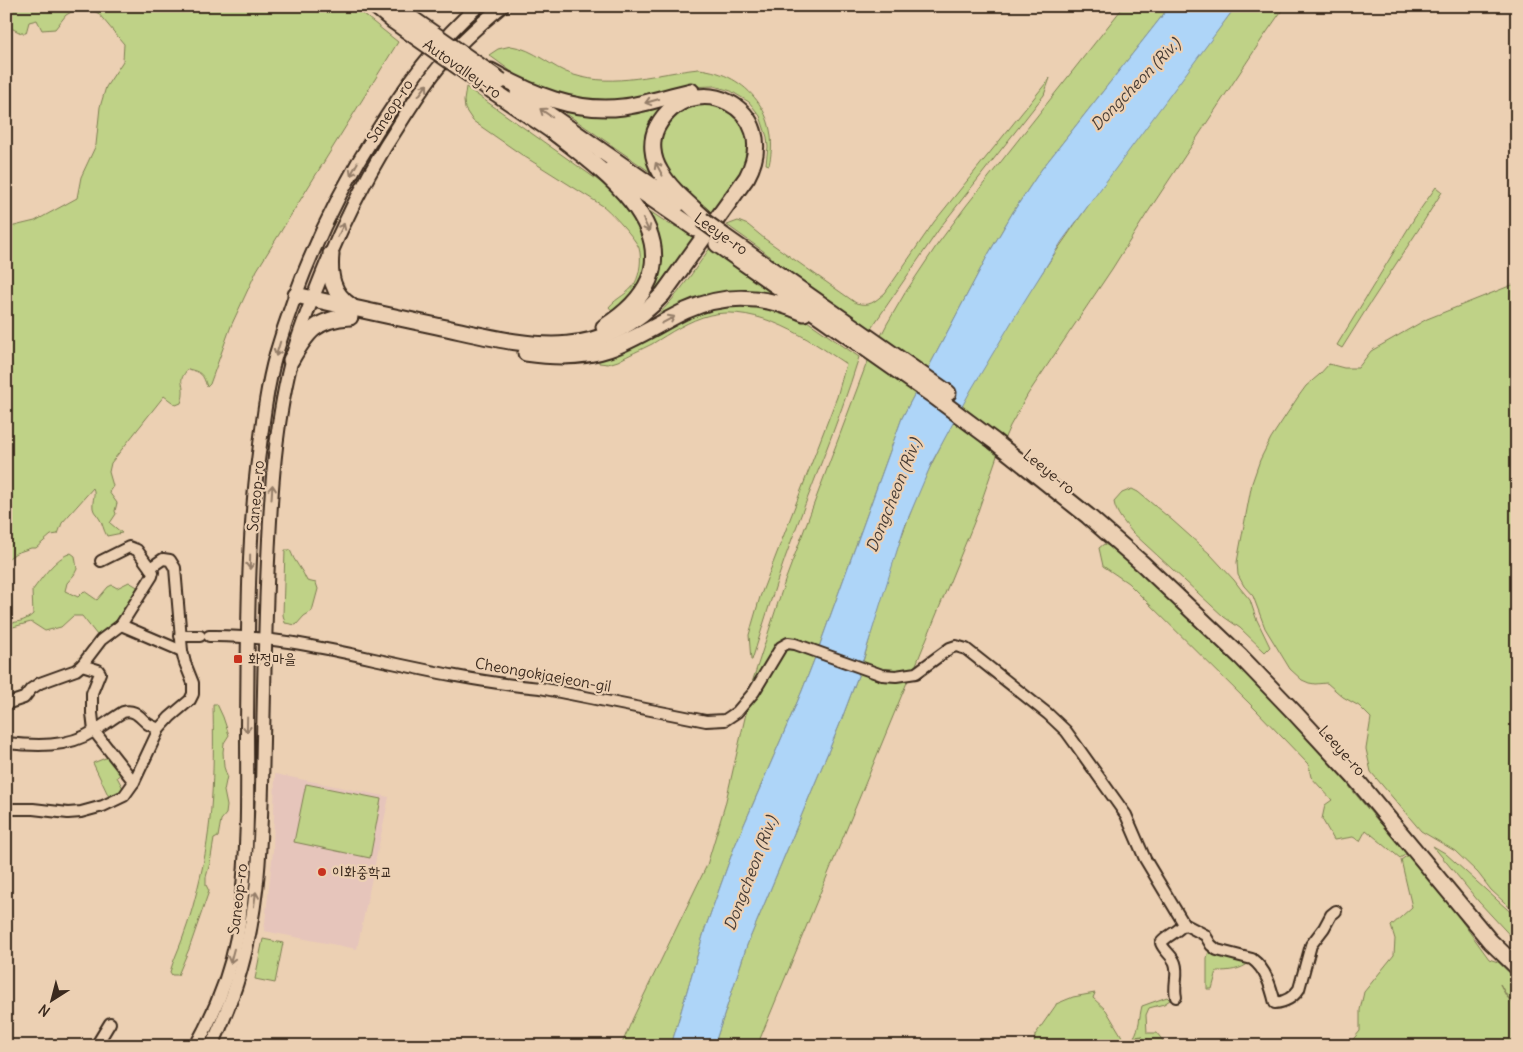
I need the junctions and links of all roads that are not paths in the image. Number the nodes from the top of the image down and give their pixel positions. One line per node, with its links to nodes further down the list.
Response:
1 (375, 6): 4 (highway, Autovalley-ro)
2 (478, 6): 9 (main road, Saneop-ro, one-way to 9)
3 (502, 6): 8 (main road, Saneop-ro, one-way to 3)
4 (396, 12): 5 (highway, Autovalley-ro, bridge); 5 (highway, Autovalley-ro, bridge)
5 (499, 84): 6 (highway, Autovalley-ro); 7 (highway, Leeye-ro, one-way to 5); 13 (highway, one-way to 5)
6 (551, 130): 7 (highway, Leeye-ro); 13 (highway, one-way to 13)
7 (701, 222): 12 (highway, Leeye-ro); 13 (highway, one-way to 13)
8 (331, 254): 10 (main road, Saneop-ro); 11 (highway)
9 (294, 299): 10 (highway); 20 (main road, Saneop-ro, one-way to 20)
10 (310, 303): 11 (highway); 14 (main road, Saneop-ro)
11 (352, 313): 13 (highway); 14 (highway)
12 (860, 339): 13 (highway, one-way to 12); 15 (highway, Leeye-ro)
13 (528, 349)
14 (292, 360): 21 (main road, Saneop-ro, one-way to 14)
15 (1127, 544): 32 (highway, Leeye-ro); 33 (highway, Leeye-ro)
16 (101, 561): 17 (street)
17 (150, 568): 18 (street); 19 (street)
18 (121, 625): 22 (street); 23 (street)
19 (180, 636): 20 (street, Cheongokjaejeon-gil); 22 (street)
20 (248, 637): 21 (street, Cheongokjaejeon-gil); 37 (main road, Saneop-ro, one-way to 37)
21 (265, 638): 31 (street, Cheongokjaejeon-gil); 38 (main road, Saneop-ro, one-way to 21)
22 (182, 651): 25 (street)
23 (82, 665): 24 (street); 26 (street)
24 (6, 704)
25 (160, 729): 26 (street); 28 (street)
26 (94, 731): 27 (street); 28 (street)
27 (6, 743)
28 (134, 782): 29 (street)
29 (6, 809)
30 (1336, 911): 31 (street)
31 (1184, 924): 34 (street)
32 (1517, 954)
33 (1517, 967)
34 (1176, 996)
35 (110, 1023): 36 (street)
36 (96, 1046)
37 (196, 1046)
38 (211, 1046)

